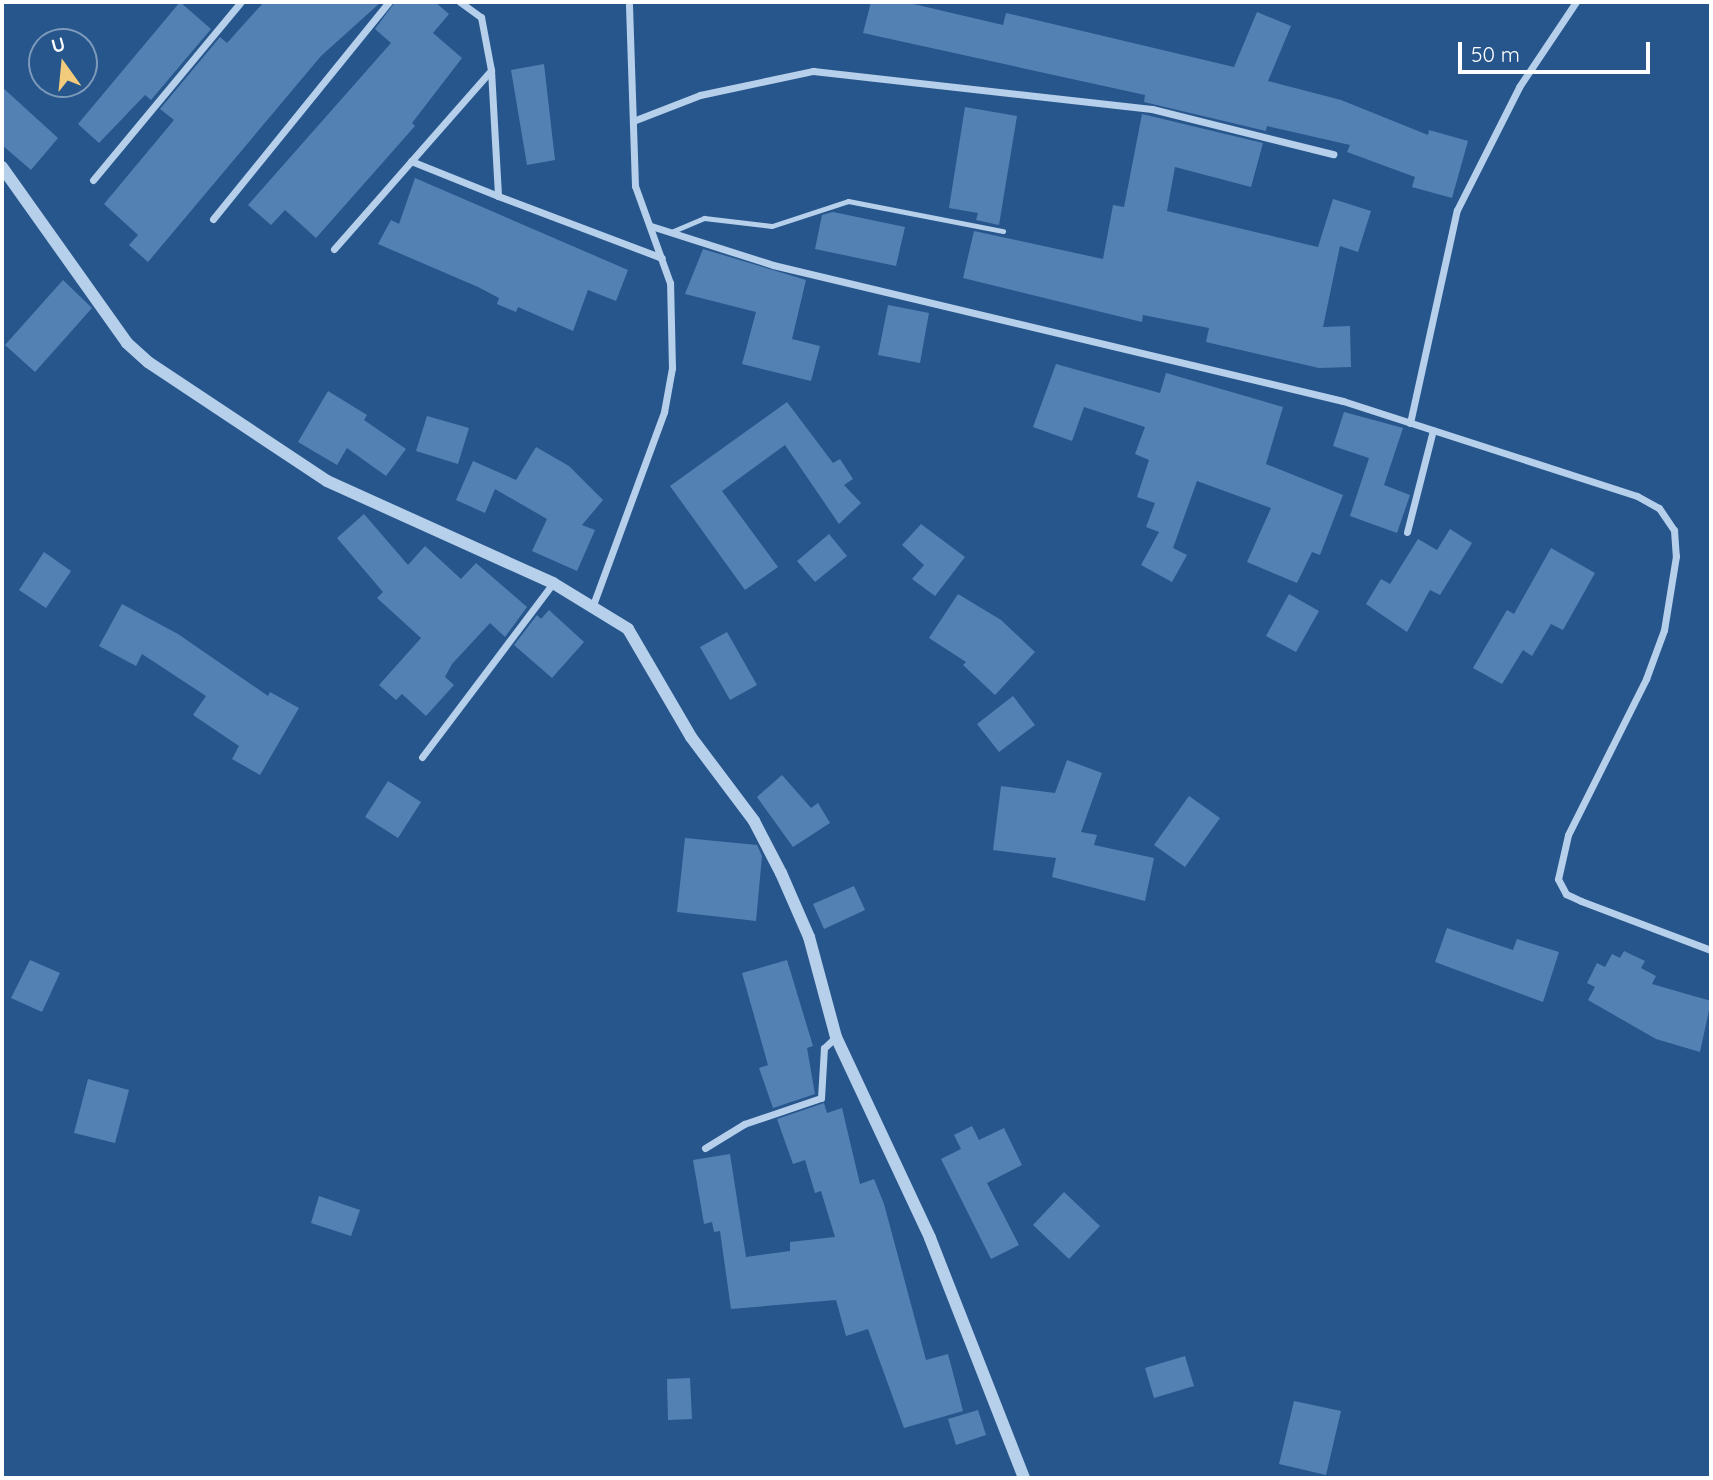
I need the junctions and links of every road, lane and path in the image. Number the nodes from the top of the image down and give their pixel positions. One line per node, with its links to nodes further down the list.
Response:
1 (241, 2): 11 (street)
2 (389, 2): 13 (street)
3 (460, 2): 6 (street)
4 (629, 2): 7 (street)
5 (1576, 2): 19 (street)
6 (491, 70): 9 (street); 12 (street)
7 (633, 121): 8 (street); 14 (street)
8 (1333, 154)
9 (411, 161): 12 (street); 17 (street)
10 (2, 167): 22 (street)
11 (93, 180)
12 (498, 196): 18 (street)
13 (213, 219)
14 (650, 226): 16 (street); 18 (street)
15 (1003, 231): 16 (lane)
16 (671, 232): 19 (street)
17 (334, 249)
18 (662, 258): 23 (street)
19 (1410, 423): 20 (street)
20 (1433, 430): 21 (street); 25 (street)
21 (1407, 532)
22 (553, 583): 23 (street); 24 (street)
23 (593, 605): 26 (street)
24 (422, 757)
25 (1711, 950)
26 (836, 1037): 27 (street); 28 (street)
27 (705, 1148)
28 (1024, 1478)

